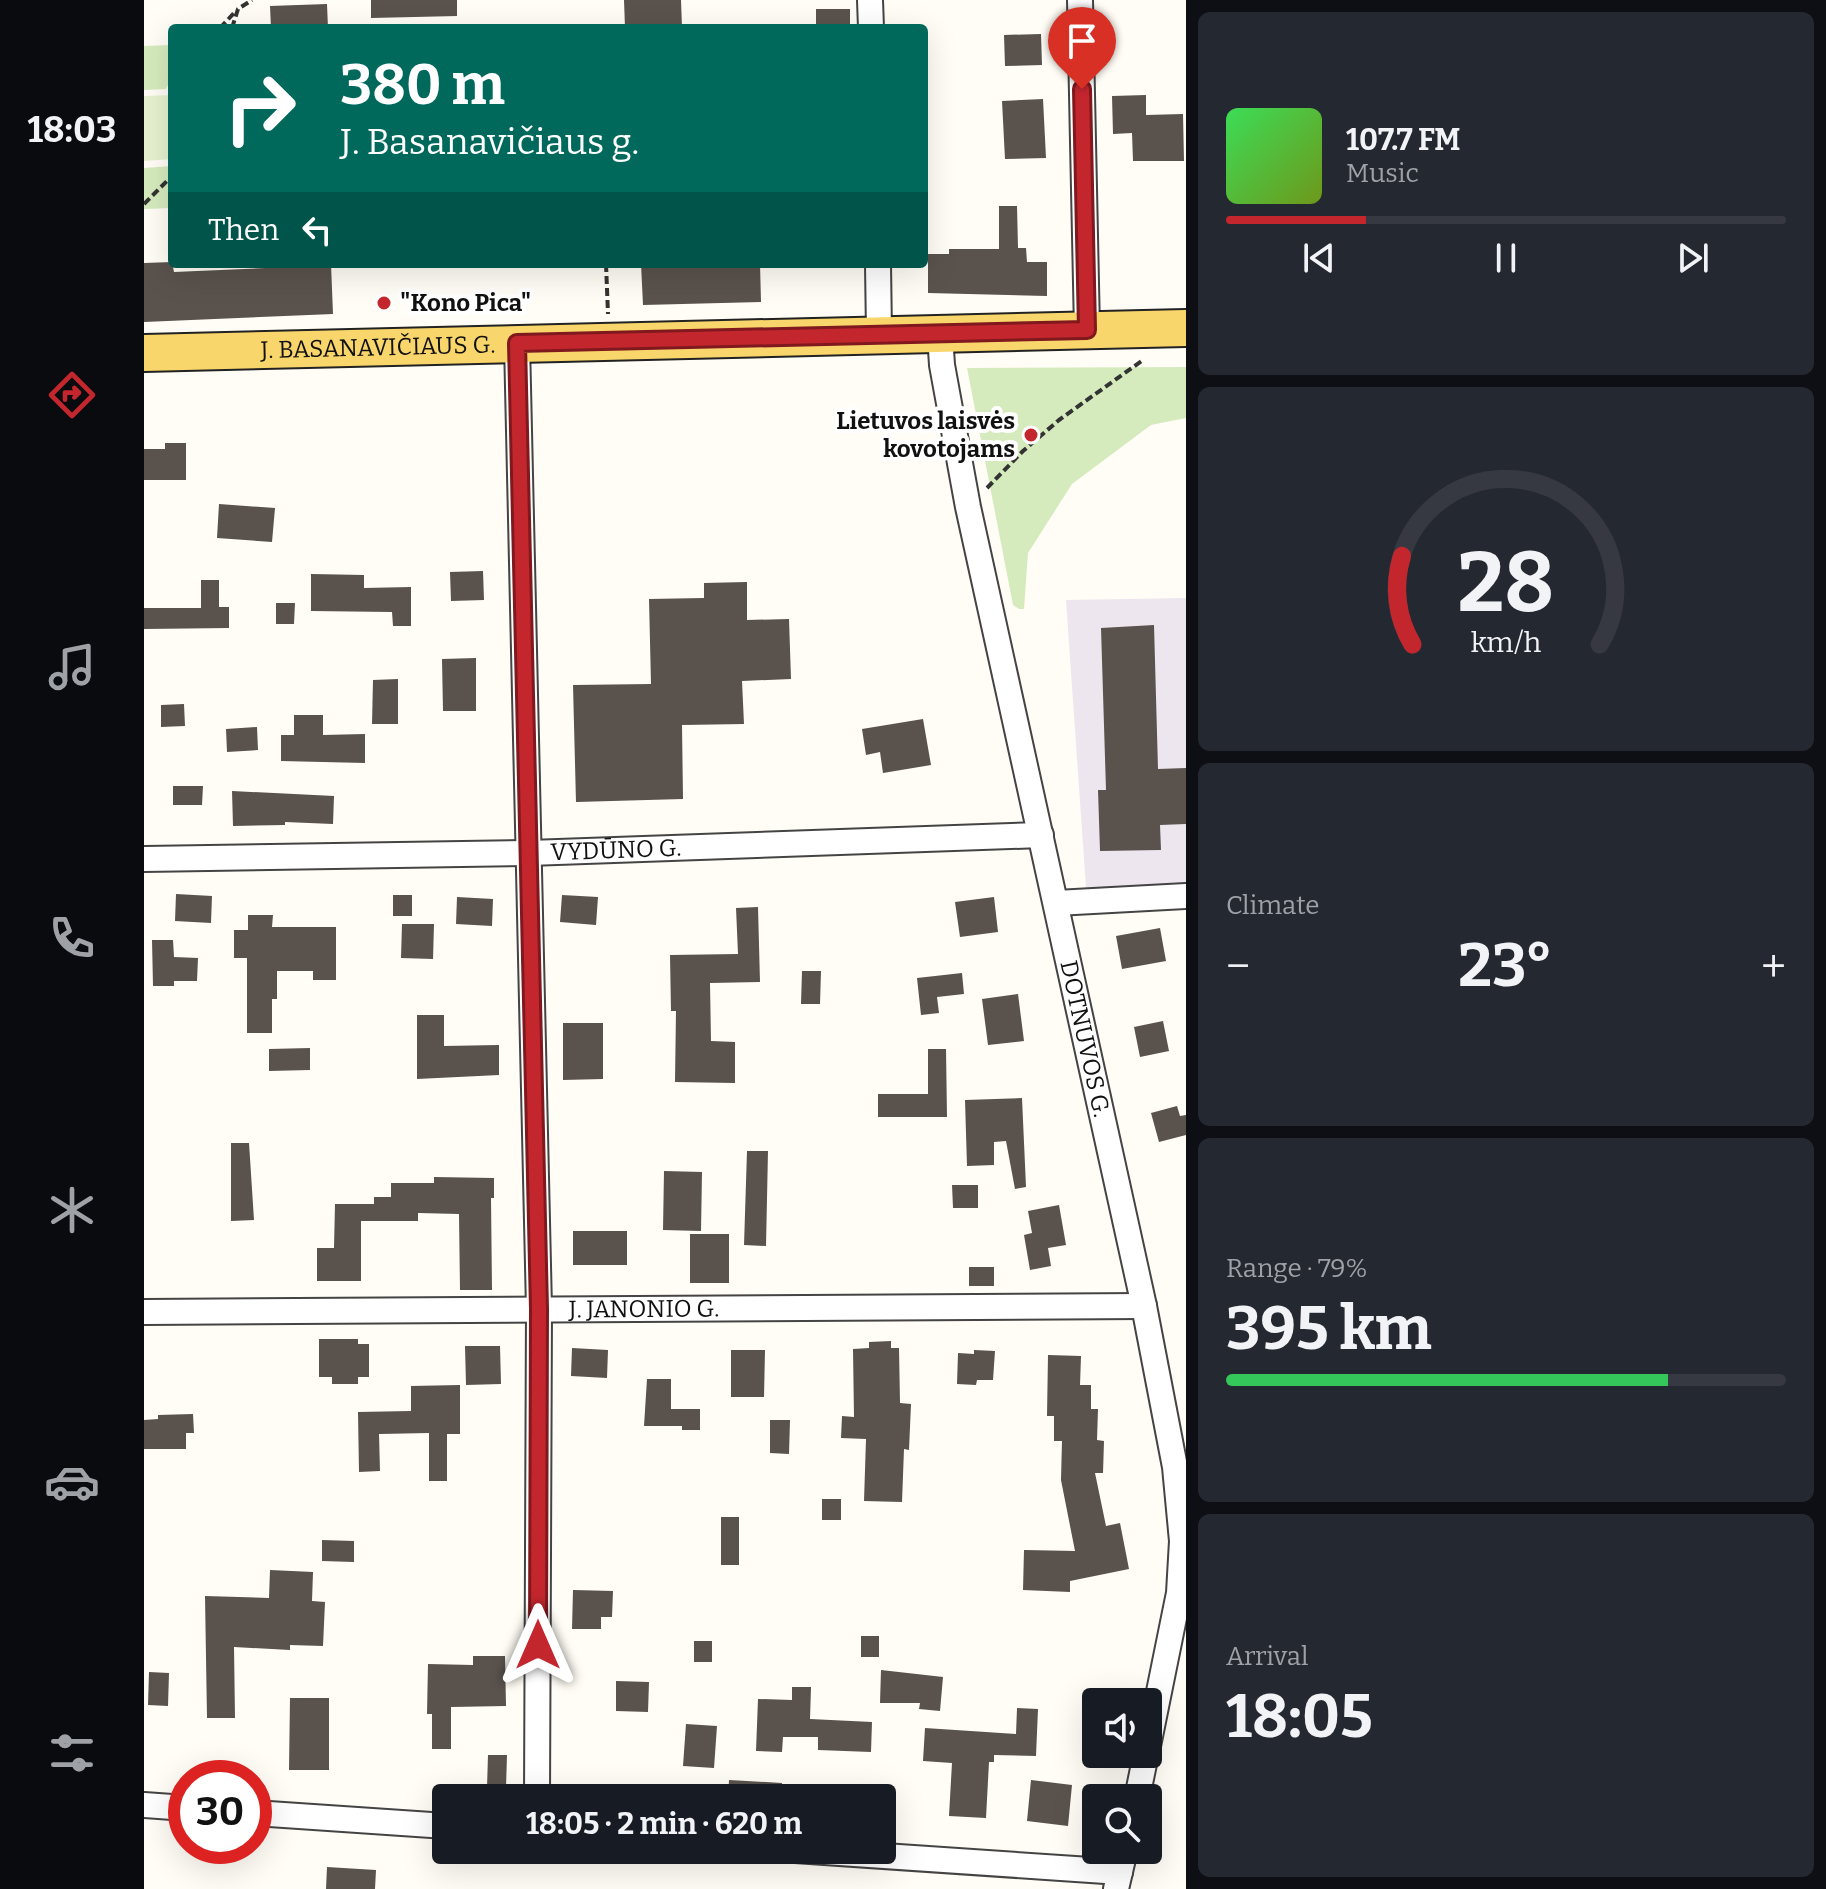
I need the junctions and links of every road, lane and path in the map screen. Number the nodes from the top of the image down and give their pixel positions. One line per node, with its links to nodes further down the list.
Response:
1 (252, 0): 4 (path)
2 (870, 0): 7 (street)
3 (1080, 0): 13 (street)
4 (238, 9): 5 (path); 6 (path)
5 (224, 24)
6 (233, 24)
7 (871, 24)
8 (168, 180): 9 (path)
9 (144, 204)
10 (606, 268): 16 (path)
11 (878, 268): 14 (street)
12 (1186, 328): 13 (main road, J. BASANAVIČIAUS G.)
13 (1087, 330): 15 (main road, J. BASANAVIČIAUS G.)
14 (879, 334): 15 (main road, J. BASANAVIČIAUS G.); 16 (main road, J. BASANAVIČIAUS G.)
15 (940, 334): 20 (street, DOTNUVOS G.)
16 (609, 341): 17 (main road, J. BASANAVIČIAUS G.)
17 (517, 343): 18 (main road, J. BASANAVIČIAUS G.); 22 (street)
18 (144, 353)
19 (1154, 353): 20 (path)
20 (968, 507): 21 (street, DOTNUVOS G.)
21 (1041, 835): 22 (street, VYDŪNO G.); 25 (street, DOTNUVOS G.)
22 (529, 853): 23 (street, VYDŪNO G.); 27 (street)
23 (144, 859)
24 (1186, 896): 25 (street)
25 (1056, 903): 26 (street, DOTNUVOS G.)
26 (1144, 1306): 27 (street, J. JANONIO G.); 29 (street, DOTNUVOS G.)
27 (539, 1309): 28 (street, J. JANONIO G.); 30 (street)
28 (144, 1312)
29 (1160, 1688)
30 (537, 1784)
31 (144, 1805): 32 (street)
32 (168, 1807)
33 (272, 1814): 34 (street)
34 (432, 1825)
35 (896, 1856): 36 (street)
36 (1120, 1870)

